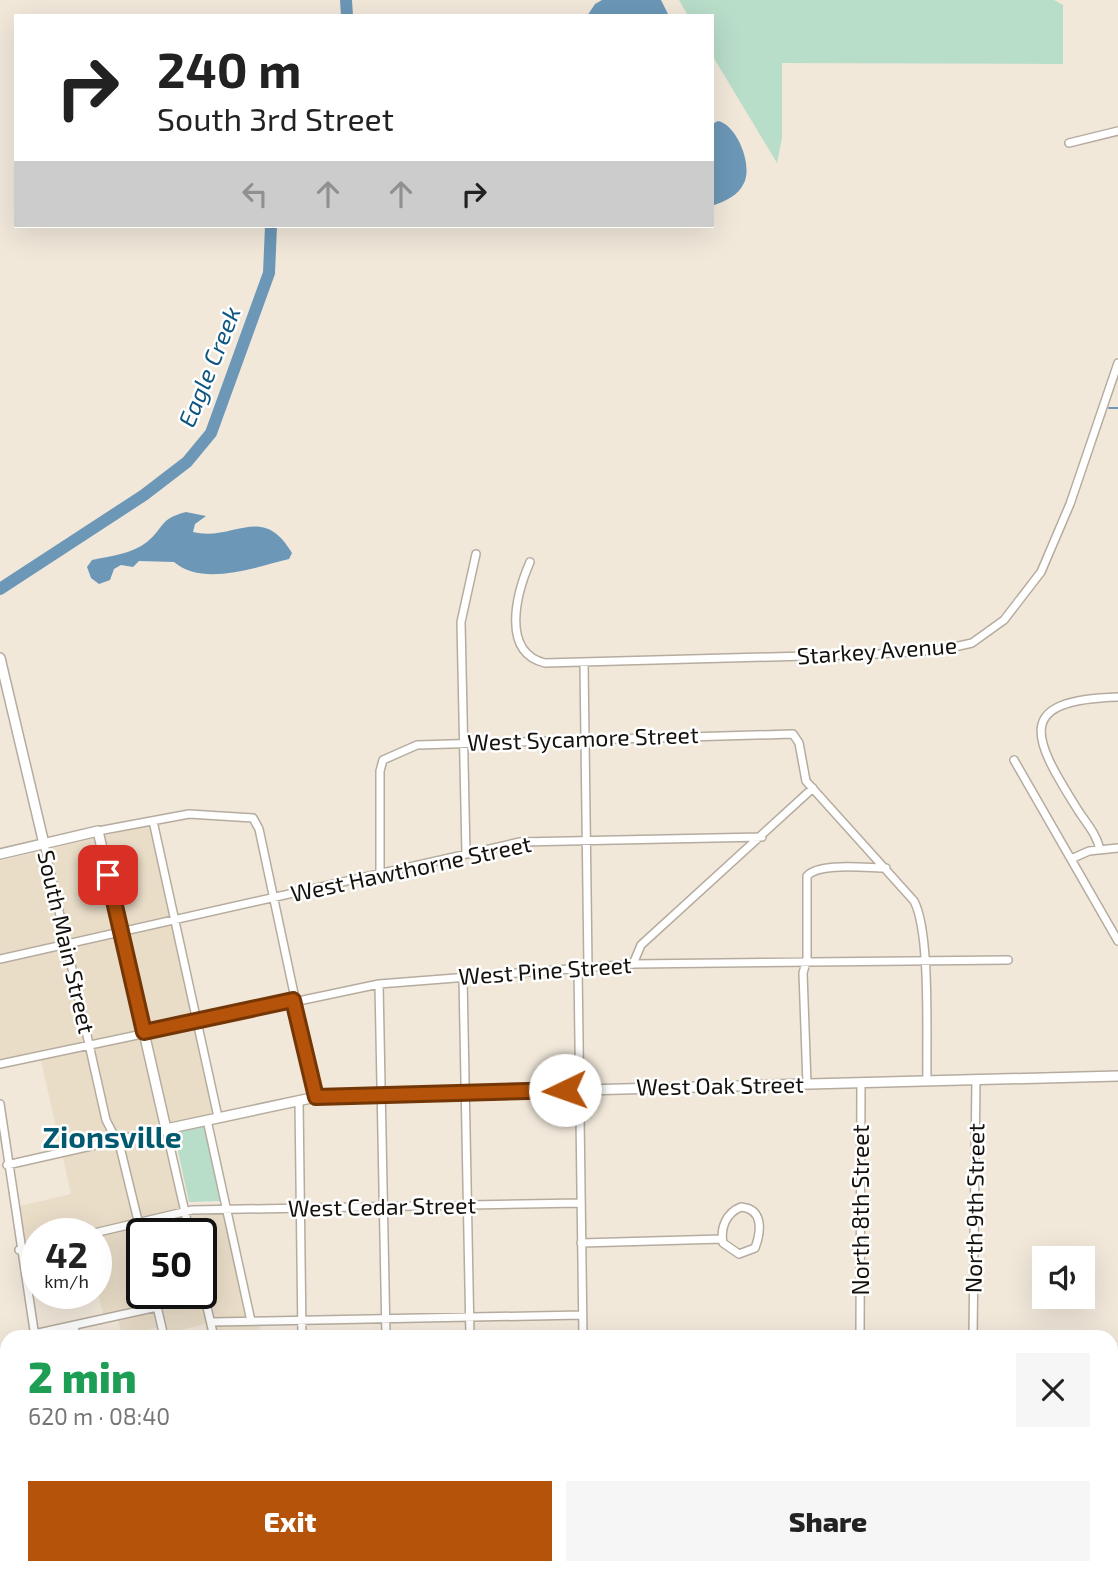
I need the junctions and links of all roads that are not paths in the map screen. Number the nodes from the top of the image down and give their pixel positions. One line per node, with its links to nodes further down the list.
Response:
1 (1118, 131): 2 (street)
2 (1069, 143)
3 (1118, 363): 7 (street, Starkey Avenue)
4 (476, 554): 10 (street)
5 (530, 562): 7 (street, Starkey Avenue)
6 (0, 658): 17 (main road, South Main Street)
7 (584, 663): 9 (street)
8 (1118, 697): 19 (street)
9 (583, 738): 10 (street, West Sycamore Street); 12 (street, West Sycamore Street); 16 (street)
10 (462, 743): 21 (street); 24 (street, West Sycamore Street)
11 (1014, 760): 22 (street)
12 (813, 788): 15 (street); 23 (street)
13 (153, 821): 14 (street); 25 (street); 26 (street)
14 (98, 831): 17 (main road); 27 (main road)
15 (762, 837): 16 (street, West Hawthorne Street); 34 (street)
16 (585, 839): 21 (street, West Hawthorne Street); 35 (street)
17 (44, 844): 20 (main road); 29 (street, South Main Street)
18 (1118, 848): 19 (street)
19 (1100, 849): 22 (street)
20 (0, 854)
21 (466, 854): 24 (street, West Hawthorne Street)
22 (1071, 859): 28 (street)
23 (886, 868): 32 (street); 33 (street)
24 (380, 872): 25 (street, West Hawthorne Street)
25 (272, 898): 26 (street, West Hawthorne Street); 39 (street)
26 (177, 920): 27 (street, West Hawthorne Street); 40 (street)
27 (121, 932): 29 (street, West Hawthorne Street); 41 (main road)
28 (1118, 941)
29 (66, 944): 30 (street, West Hawthorne Street); 42 (street, South Main Street)
30 (0, 959)
31 (1008, 960): 32 (street, West Pine Street)
32 (923, 961): 33 (street, West Pine Street); 46 (street)
33 (806, 963): 34 (street, West Pine Street); 48 (street)
34 (633, 964): 35 (street, West Pine Street)
35 (588, 967): 36 (street, West Pine Street)
36 (578, 968): 37 (street, West Pine Street); 49 (street)
37 (463, 977): 38 (street, West Pine Street); 50 (street)
38 (379, 984): 39 (street, West Pine Street); 51 (street)
39 (293, 1000): 40 (street, West Pine Street); 52 (street)
40 (198, 1021): 41 (street, West Pine Street); 55 (street)
41 (144, 1032): 42 (street, West Pine Street); 57 (main road)
42 (89, 1044): 43 (street, West Pine Street); 58 (street, South Main Street)
43 (0, 1064)
44 (1118, 1076): 45 (main road, West Oak Street)
45 (976, 1079): 46 (main road, West Oak Street); 92 (street, North 9th Street)
46 (927, 1080): 47 (main road, West Oak Street)
47 (861, 1082): 48 (main road, West Oak Street); 91 (street, North 8th Street)
48 (807, 1084): 49 (main road, West Oak Street)
49 (580, 1089): 50 (main road, West Oak Street); 60 (street)
50 (466, 1093): 51 (main road, West Oak Street); 61 (street)
51 (382, 1095): 52 (main road, West Oak Street); 62 (street)
52 (316, 1097): 53 (main road, West Oak Street)
53 (299, 1100): 55 (main road, West Oak Street); 63 (street)
54 (0, 1104): 59 (street)
55 (218, 1117): 56 (main road, West Oak Street)
56 (207, 1119): 57 (main road, West Oak Street); 64 (street)
57 (166, 1129): 58 (street, West Oak Street); 65 (street)
58 (117, 1140): 59 (street, West Oak Street); 66 (street, South Main Street)
59 (7, 1165): 71 (street)
60 (580, 1203): 61 (street, West Cedar Street); 70 (street)
61 (468, 1206): 62 (street, West Cedar Street); 76 (street)
62 (384, 1207): 63 (street, West Cedar Street); 77 (street)
63 (301, 1208): 64 (street, West Cedar Street); 79 (street)
64 (226, 1209): 65 (street, West Cedar Street); 78 (street)
65 (185, 1212): 67 (street, West Cedar Street); 68 (street)
66 (137, 1218)
67 (159, 1218)
68 (186, 1218)
69 (722, 1239): 69 (street); 70 (street)
70 (581, 1243): 75 (street)
71 (19, 1250): 82 (street)
72 (148, 1309): 81 (street)
73 (157, 1309): 85 (street)
74 (208, 1309): 80 (street)
75 (582, 1315): 76 (street); 90 (street)
76 (470, 1317): 77 (street); 89 (street)
77 (386, 1319): 79 (street); 88 (street)
78 (251, 1321): 79 (street); 80 (street)
79 (302, 1321): 87 (street)
80 (211, 1322): 86 (street)
81 (74, 1325): 83 (street); 84 (street)
82 (33, 1330)
83 (54, 1330)
84 (75, 1330)
85 (162, 1330)
86 (213, 1330)
87 (302, 1330)
88 (386, 1330)
89 (470, 1330)
90 (583, 1330)
91 (860, 1330)
92 (973, 1330)

